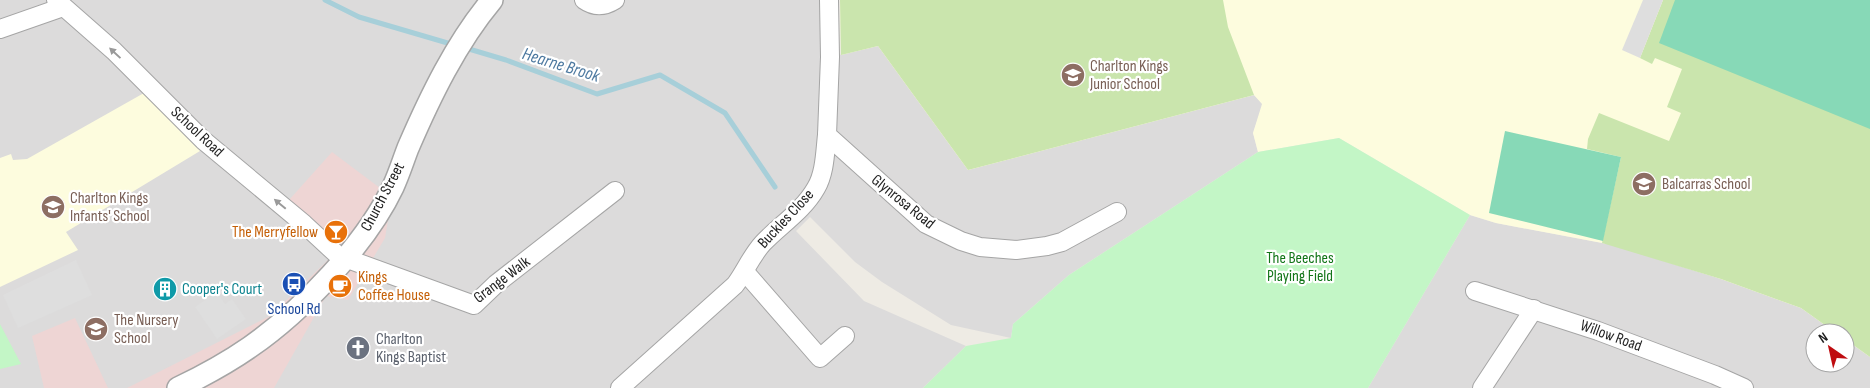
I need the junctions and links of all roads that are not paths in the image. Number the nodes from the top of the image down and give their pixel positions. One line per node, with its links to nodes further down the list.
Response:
1 (492, 0): 10 (street, Church Street)
2 (584, 0): 3 (street)
3 (615, 0)
4 (829, 0): 7 (street)
5 (60, 3): 6 (street); 10 (street, School Road, one-way to 5)
6 (0, 30)
7 (827, 135): 9 (street, Glynrosa Road); 11 (street, Buckles Close)
8 (615, 192): 10 (street, Grange Walk)
9 (1117, 212)
10 (344, 259): 16 (street, Church Street)
11 (745, 272): 14 (street); 15 (street, Buckles Close)
12 (1475, 291): 13 (street, Willow Road)
13 (1534, 309): 17 (street); 18 (street, Willow Road)
14 (845, 336)
15 (630, 385)
16 (178, 388)
17 (1482, 388)
18 (1744, 388)

